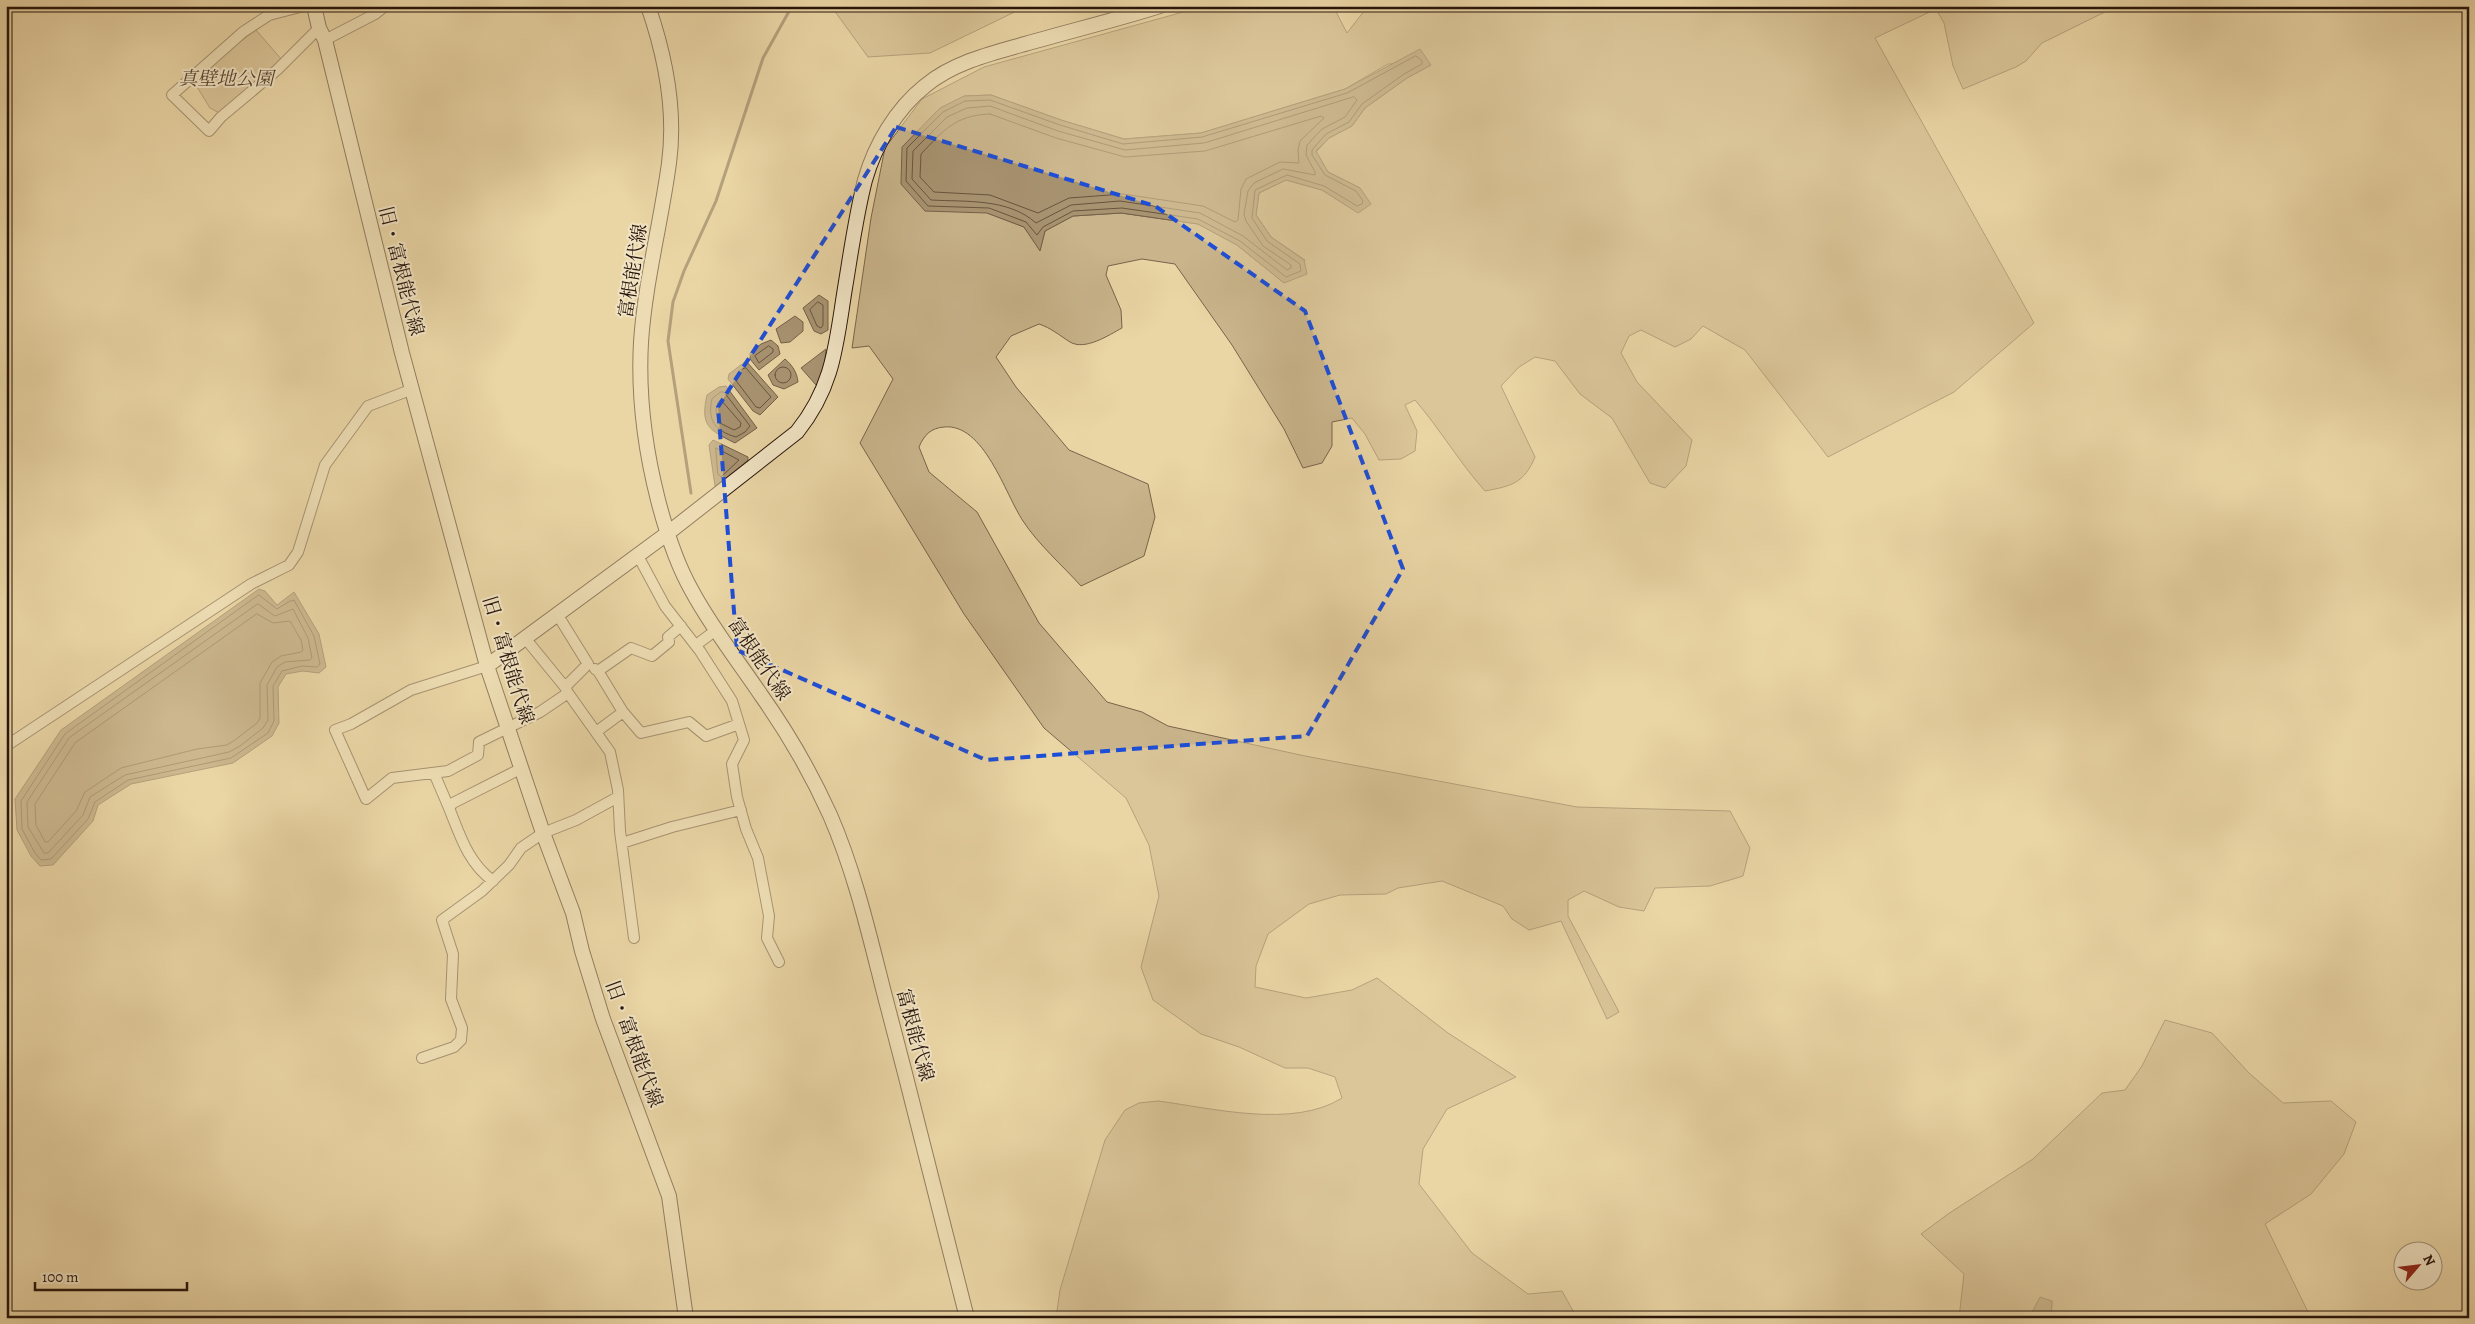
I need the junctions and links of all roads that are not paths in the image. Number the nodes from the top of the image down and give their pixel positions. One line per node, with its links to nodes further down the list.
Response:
1 (304, 6): 6 (street)
2 (314, 6): 6 (street, 旧・富根能代線)
3 (385, 6): 7 (street)
4 (648, 6): 9 (street, 富根能代線)
5 (1160, 6): 9 (street)
6 (319, 28): 7 (street, 旧・富根能代線)
7 (325, 40): 8 (street, 旧・富根能代線)
8 (413, 388): 17 (street, 旧・富根能代線); 24 (street)
9 (668, 533): 10 (street); 13 (street, 富根能代線)
10 (637, 554): 11 (street); 12 (street)
11 (557, 614): 14 (street); 16 (street)
12 (681, 626): 15 (street); 18 (street)
13 (716, 630): 15 (street); 37 (street, 富根能代線)
14 (525, 638): 17 (street); 19 (street)
15 (696, 645): 21 (street)
16 (588, 664): 18 (street); 19 (street)
17 (487, 666): 22 (street, 旧・富根能代線); 26 (street)
18 (598, 672): 20 (street)
19 (566, 690): 22 (street); 23 (street)
20 (623, 712): 21 (street); 23 (street)
21 (739, 724): 29 (street)
22 (509, 727): 25 (street, 旧・富根能代線); 26 (street)
23 (596, 732): 27 (street)
24 (6, 746)
25 (522, 768): 28 (street); 30 (street, 旧・富根能代線)
26 (434, 773): 28 (street)
27 (618, 797): 30 (street); 31 (street)
28 (449, 808): 32 (street)
29 (741, 810): 31 (street); 34 (street)
30 (543, 833): 32 (street); 36 (street, 旧・富根能代線)
31 (622, 843): 33 (street)
32 (493, 881): 35 (street)
33 (634, 938)
34 (779, 962)
35 (422, 1058)
36 (686, 1318)
37 (967, 1318)

